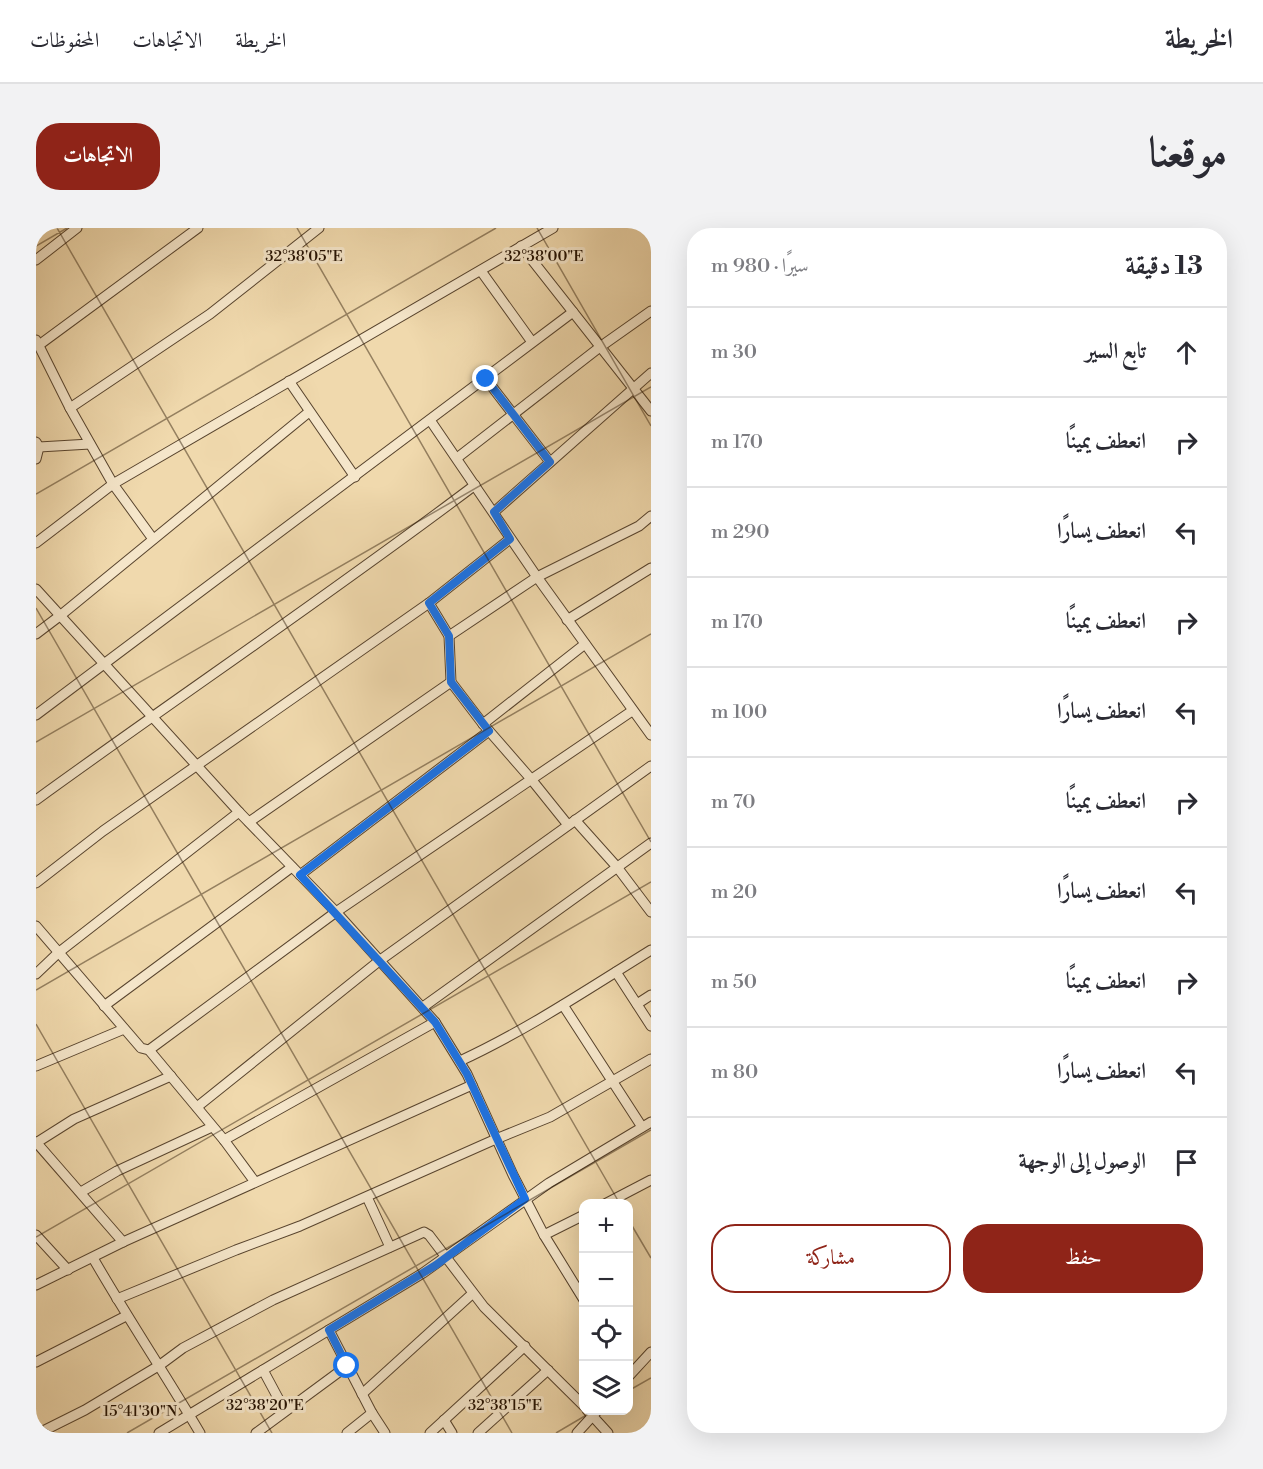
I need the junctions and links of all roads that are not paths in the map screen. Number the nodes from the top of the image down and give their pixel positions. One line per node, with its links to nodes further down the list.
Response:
1 (77, 228): 6 (street)
2 (198, 228): 11 (street)
3 (319, 228): 17 (street)
4 (553, 228): 5 (street)
5 (521, 246): 7 (street); 9 (street)
6 (36, 260)
7 (481, 271): 10 (street); 15 (street)
8 (651, 311): 12 (street)
9 (573, 312): 10 (street); 12 (street)
10 (532, 342): 14 (street)
11 (37, 343): 17 (street)
12 (600, 347): 16 (street); 20 (street)
13 (651, 374): 16 (street)
14 (486, 379): 20 (street); 21 (street)
15 (289, 381): 19 (street); 28 (street)
16 (633, 390): 18 (street); 26 (street)
17 (70, 408): 23 (street)
18 (651, 411)
19 (309, 412): 27 (street); 32 (street)
20 (514, 416): 24 (street); 26 (street)
21 (430, 420): 24 (street); 27 (street)
22 (38, 444): 23 (street); 25 (street)
23 (90, 444): 28 (street)
24 (457, 458): 29 (street)
25 (36, 459)
26 (550, 462): 30 (street)
27 (355, 477): 44 (street)
28 (113, 484): 32 (street); 34 (street)
29 (475, 485): 30 (street); 48 (street)
30 (494, 512): 33 (street)
31 (651, 516): 36 (street)
32 (153, 539): 39 (street)
33 (510, 539): 36 (street); 38 (street)
34 (36, 543)
35 (651, 568): 40 (street)
36 (537, 578): 40 (street); 42 (street)
37 (36, 589): 39 (street)
38 (429, 603): 42 (street); 51 (street)
39 (61, 615): 41 (street); 44 (street)
40 (567, 620): 43 (street)
41 (36, 634)
42 (449, 636): 45 (street)
43 (585, 644): 46 (street); 49 (street)
44 (105, 664): 47 (street); 48 (street)
45 (451, 682): 49 (street); 56 (street)
46 (632, 711): 50 (street); 53 (street)
47 (36, 715)
48 (153, 716): 51 (street); 54 (street)
49 (486, 728): 53 (street); 61 (street)
50 (651, 735)
51 (196, 764): 55 (street); 62 (street)
52 (651, 766): 57 (street)
53 (531, 779): 57 (street); 63 (street)
54 (36, 800)
55 (239, 812): 56 (street); 67 (street)
56 (249, 822): 59 (street)
57 (572, 823): 60 (street); 68 (street)
58 (651, 843): 60 (street)
59 (292, 867): 61 (street); 74 (street)
60 (617, 867): 64 (street); 75 (street)
61 (300, 875): 63 (street)
62 (36, 883)
63 (336, 912): 68 (street); 79 (street)
64 (651, 912)
65 (36, 926): 67 (street)
66 (651, 950): 69 (street)
67 (58, 953): 70 (street); 74 (street)
68 (379, 961): 75 (street); 86 (street)
69 (616, 972): 72 (street); 73 (street)
70 (36, 974)
71 (651, 995): 72 (street)
72 (637, 1004): 77 (street)
73 (563, 1005): 81 (street); 84 (street)
74 (104, 1006): 78 (street)
75 (423, 1007): 76 (street)
76 (435, 1022): 81 (street); 90 (street)
77 (651, 1026)
78 (124, 1029): 79 (street); 82 (street)
79 (149, 1050): 83 (street)
80 (651, 1059): 84 (street)
81 (460, 1061): 85 (street)
82 (36, 1066)
83 (171, 1076): 86 (street); 91 (street)
84 (613, 1082): 87 (street); 89 (street)
85 (472, 1085): 89 (street); 93 (street)
86 (197, 1107): 88 (street)
87 (647, 1125): 96 (street)
88 (212, 1127): 90 (street); 94 (street)
89 (496, 1139): 95 (street); 96 (street)
90 (225, 1140): 93 (street)
91 (36, 1142): 94 (street)
92 (651, 1180): 97 (street)
93 (255, 1182): 101 (street)
94 (81, 1192): 101 (street)
95 (367, 1197): 102 (street); 109 (street)
96 (525, 1199): 100 (street); 104 (street)
97 (613, 1199)
98 (579, 1218): 100 (street)
99 (36, 1235): 105 (street)
100 (544, 1235): 107 (street)
101 (123, 1242): 103 (street)
102 (390, 1248): 104 (street); 115 (street)
103 (93, 1258): 105 (street); 109 (street)
104 (446, 1258): 108 (street); 111 (street)
105 (68, 1270): 106 (street)
106 (36, 1285)
107 (579, 1292)
108 (472, 1294): 112 (street); 120 (street)
109 (117, 1299): 110 (street)
110 (126, 1316): 114 (street); 115 (street)
111 (329, 1330): 116 (street); 117 (street)
112 (525, 1346): 118 (street); 127 (street)
113 (651, 1352): 119 (street)
114 (36, 1362)
115 (160, 1365): 124 (street); 128 (street)
116 (347, 1366): 120 (street); 122 (street)
117 (263, 1370): 122 (street); 124 (street)
118 (548, 1370): 121 (street); 136 (street)
119 (633, 1371)
120 (362, 1394): 123 (street)
121 (579, 1401)
122 (285, 1411): 131 (street)
123 (372, 1413): 132 (street); 133 (street)
124 (189, 1414): 129 (street); 130 (street)
125 (591, 1415): 137 (street)
126 (595, 1415): 138 (street)
127 (444, 1420): 134 (street); 135 (street)
128 (39, 1433)
129 (159, 1433)
130 (200, 1433)
131 (256, 1433)
132 (347, 1433)
133 (385, 1433)
134 (430, 1433)
135 (452, 1433)
136 (478, 1433)
137 (577, 1433)
138 (608, 1433)

